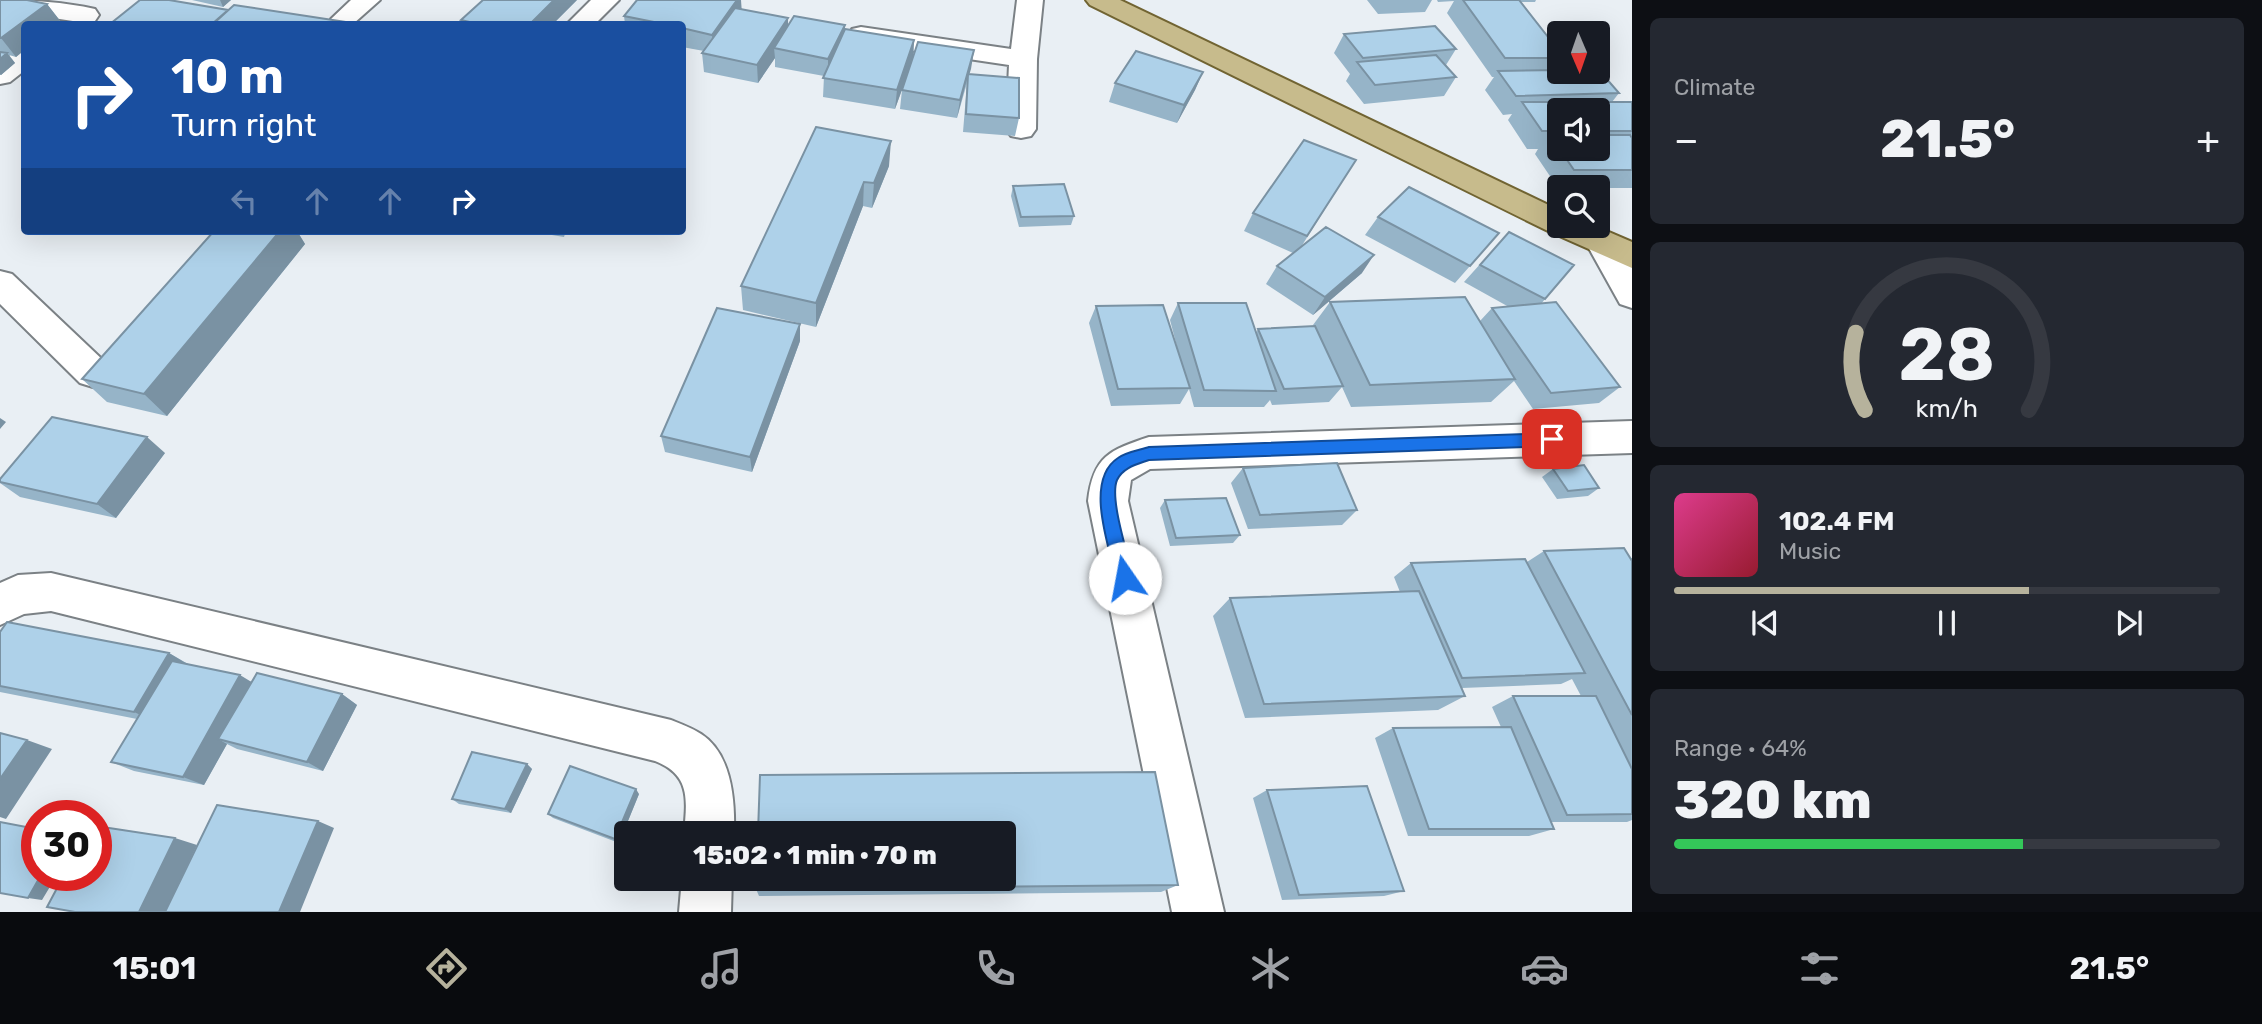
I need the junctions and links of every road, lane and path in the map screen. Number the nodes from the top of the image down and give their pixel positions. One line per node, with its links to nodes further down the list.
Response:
1 (110, 0): 8 (street)
2 (368, 0): 7 (street)
3 (606, 0): 9 (street)
4 (1030, 0): 11 (street)
5 (1099, 0): 15 (main road)
6 (0, 2): 8 (street)
7 (344, 19)
8 (79, 20)
9 (583, 21)
10 (838, 31): 11 (street)
11 (1023, 59): 14 (street)
12 (21, 60): 13 (street)
13 (0, 76)
14 (1021, 129)
15 (1547, 217)
16 (1591, 238): 17 (main road)
17 (1602, 243): 18 (main road); 20 (street)
18 (1632, 256)
19 (0, 283): 21 (street)
20 (1632, 295)
21 (93, 373)
22 (1632, 437): 27 (street)
23 (0, 605): 24 (street)
24 (710, 821)
25 (706, 891): 26 (street)
26 (705, 912)
27 (1198, 912)

